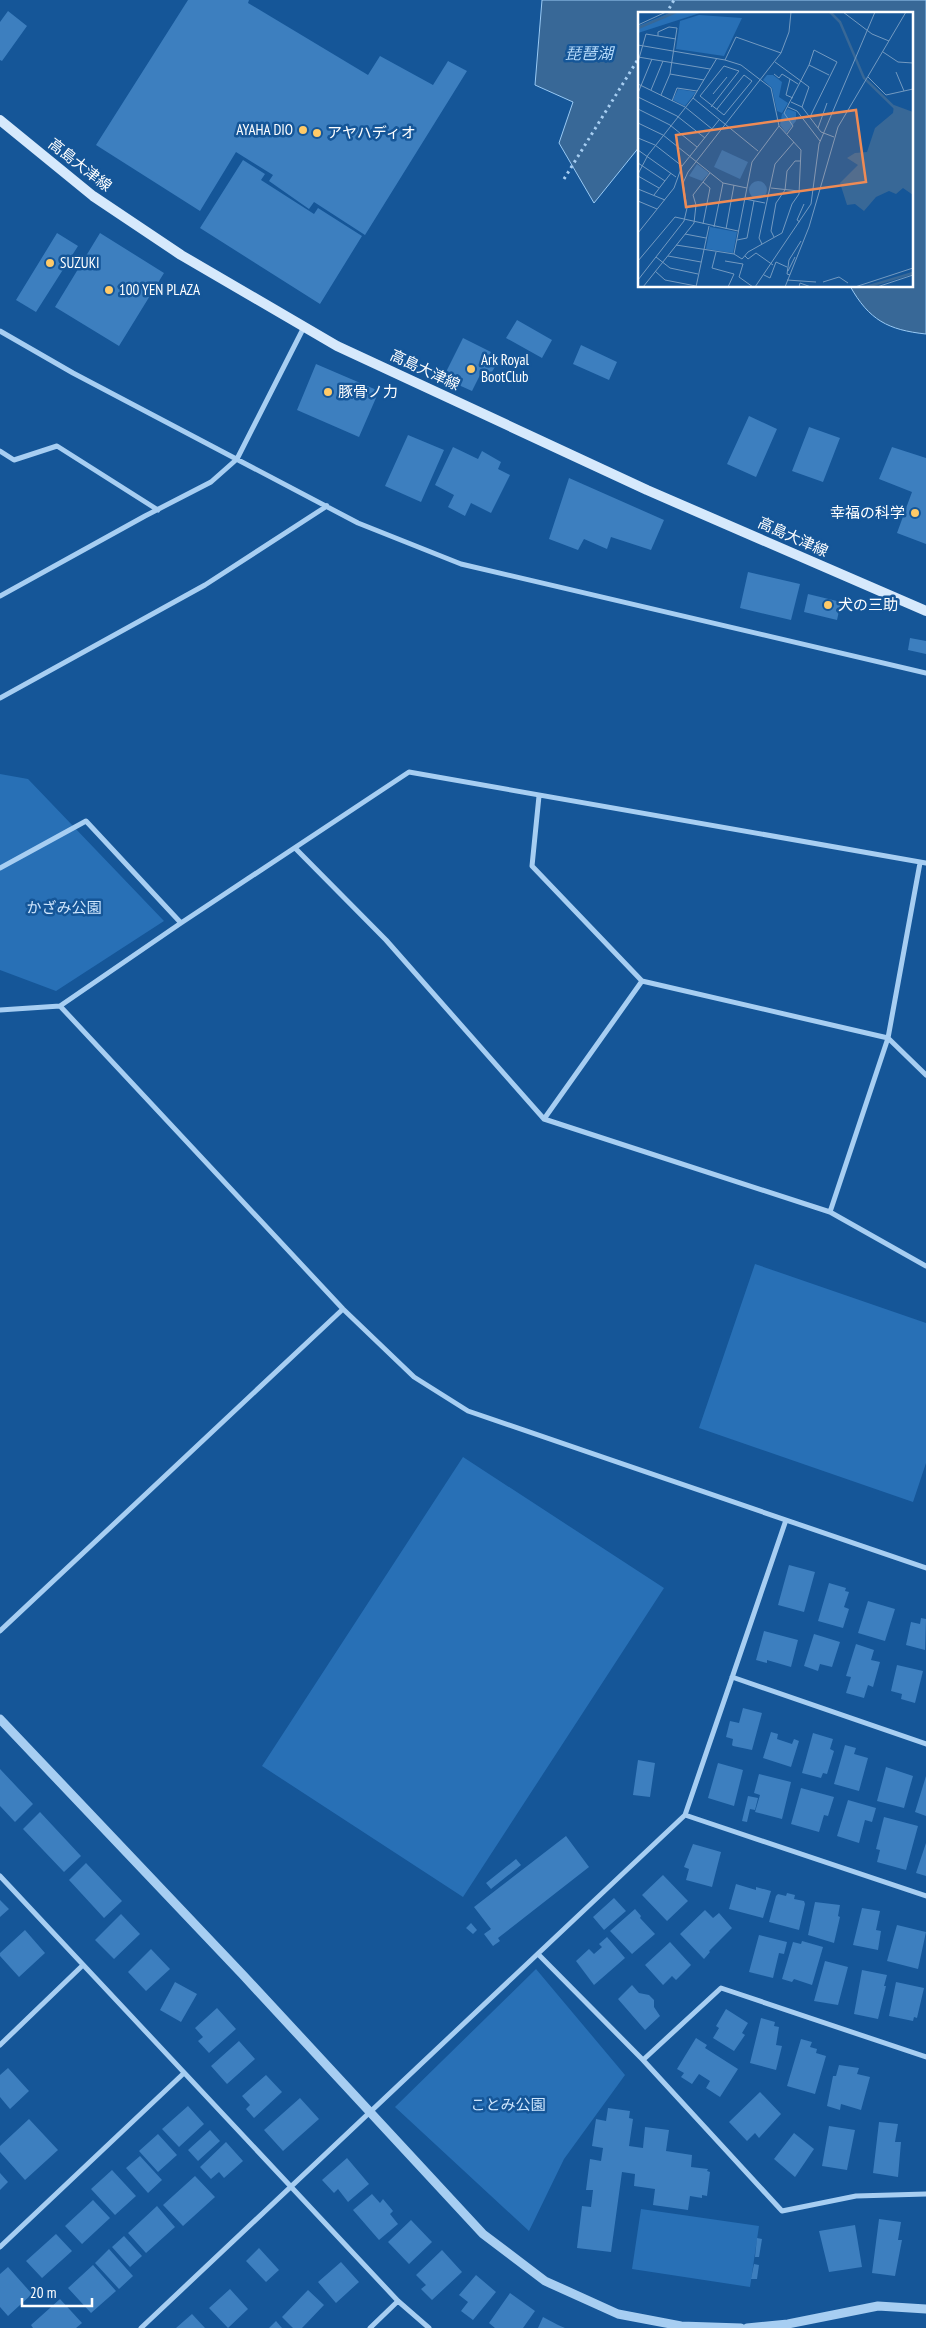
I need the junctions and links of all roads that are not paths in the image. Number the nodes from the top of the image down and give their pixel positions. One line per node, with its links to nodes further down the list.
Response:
1 (0, 120): 2 (main road, 高島大津線)
2 (304, 327): 5 (street); 11 (main road, 高島大津線)
3 (0, 331): 5 (street)
4 (0, 451): 7 (street)
5 (237, 459): 6 (street); 7 (street)
6 (327, 506): 12 (street); 13 (street)
7 (158, 510): 9 (street)
8 (0, 589): 9 (street)
9 (6, 593): 10 (street)
10 (0, 596)
11 (926, 611)
12 (926, 674)
13 (0, 698)
14 (539, 796): 15 (street); 16 (street); 19 (street)
15 (295, 848): 18 (street); 24 (street)
16 (923, 863): 22 (street)
17 (0, 868): 18 (street)
18 (181, 923): 20 (street)
19 (642, 981): 22 (street); 24 (street)
20 (60, 1006): 21 (street); 27 (street)
21 (0, 1010)
22 (888, 1038): 23 (street); 25 (street)
23 (926, 1074)
24 (544, 1118): 25 (street)
25 (830, 1212): 26 (street)
26 (926, 1266)
27 (343, 1309): 28 (street); 30 (street)
28 (786, 1520): 29 (street); 31 (street)
29 (926, 1568)
30 (0, 1631)
31 (732, 1678): 33 (street); 34 (street)
32 (0, 1719): 43 (street)
33 (926, 1744)
34 (686, 1815): 36 (street); 37 (street)
35 (0, 1876): 38 (street)
36 (926, 1896)
37 (538, 1954): 41 (street); 43 (street)
38 (83, 1965): 39 (street); 42 (street)
39 (0, 2045)
40 (926, 2057): 41 (street)
41 (643, 2060): 45 (street)
42 (184, 2073): 44 (street); 46 (street)
43 (370, 2112): 44 (street); 52 (street)
44 (291, 2187): 47 (street); 49 (street)
45 (926, 2194)
46 (0, 2247)
47 (398, 2301): 50 (street); 51 (street)
48 (926, 2309): 53 (street)
49 (142, 2328)
50 (370, 2328)
51 (429, 2328)
52 (741, 2328)
53 (747, 2328)

